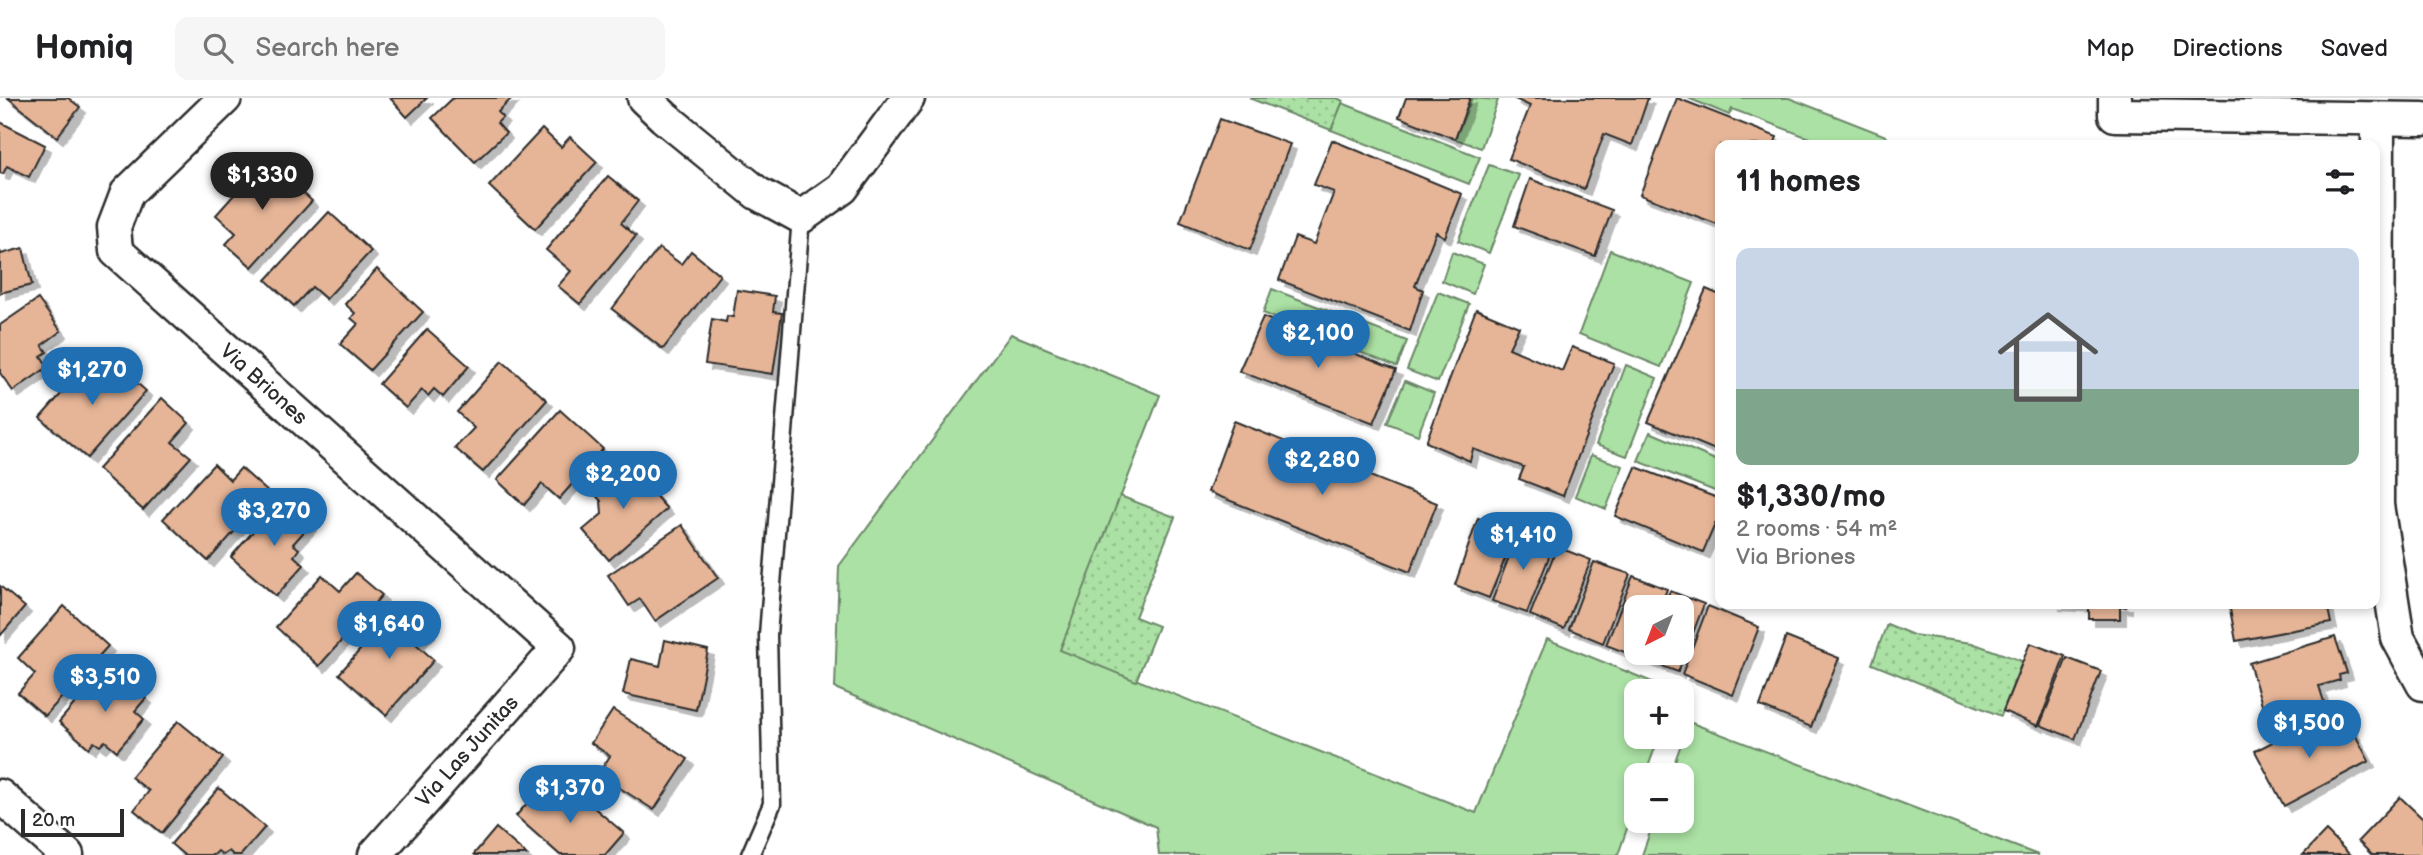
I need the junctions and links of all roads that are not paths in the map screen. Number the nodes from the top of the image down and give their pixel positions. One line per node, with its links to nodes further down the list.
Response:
1 (225, 98): 10 (street, Via Briones)
2 (644, 98): 8 (street)
3 (908, 98): 8 (street)
4 (2115, 98): 6 (street)
5 (2423, 119): 6 (street)
6 (2378, 120): 7 (street)
7 (2378, 140)
8 (801, 217): 15 (lane)
9 (2380, 524): 11 (street)
10 (559, 648): 14 (street, Via Las Junitas)
11 (2423, 684)
12 (0, 796): 13 (street)
13 (67, 855)
14 (375, 855)
15 (750, 855)

